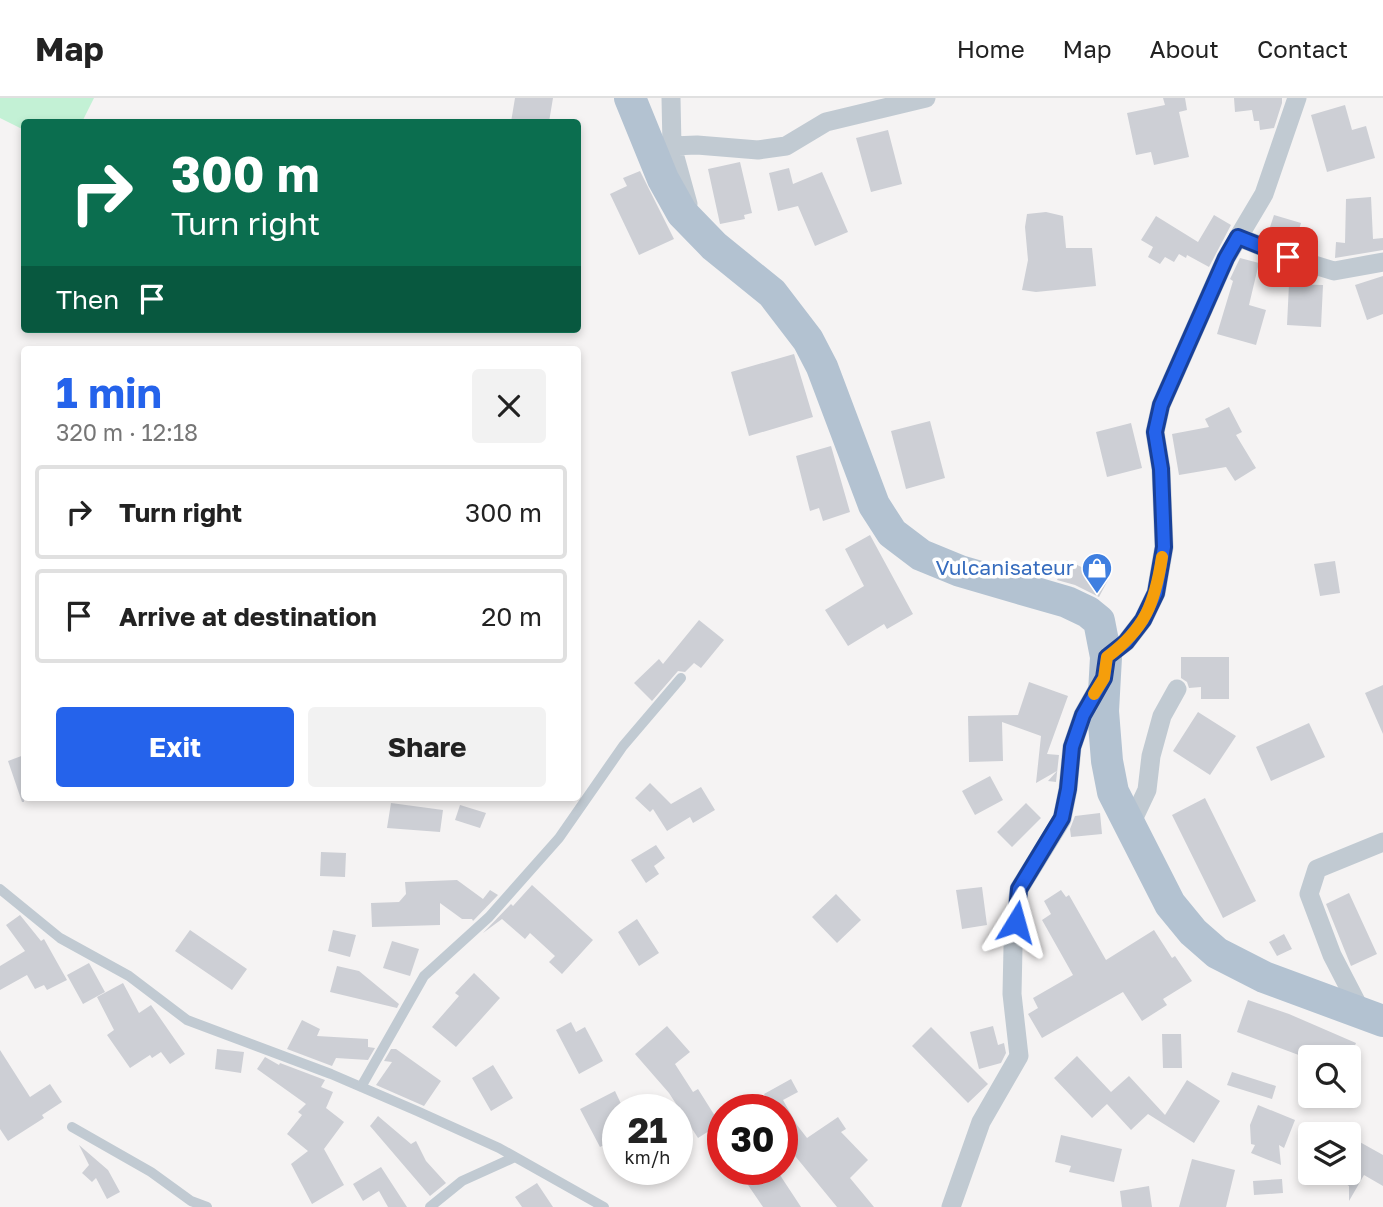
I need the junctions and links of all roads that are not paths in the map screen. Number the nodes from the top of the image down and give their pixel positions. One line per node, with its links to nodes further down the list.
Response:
1 (630, 98): 6 (main road)
2 (671, 98): 5 (street)
3 (926, 98): 5 (street)
4 (1297, 98): 7 (street)
5 (672, 146): 6 (street)
6 (694, 225): 9 (main road)
7 (1238, 237): 8 (street); 9 (street)
8 (1383, 262)
9 (1105, 668): 12 (main road); 22 (street)
10 (681, 678): 16 (lane)
11 (1177, 689): 12 (street)
12 (1130, 826): 15 (main road)
13 (1383, 842): 15 (street)
14 (0, 889): 16 (lane)
15 (1373, 1017)
16 (361, 1087): 18 (lane)
17 (72, 1127): 19 (lane)
18 (515, 1157): 20 (lane); 21 (lane)
19 (207, 1207)
20 (430, 1207)
21 (604, 1207)
22 (951, 1207)

